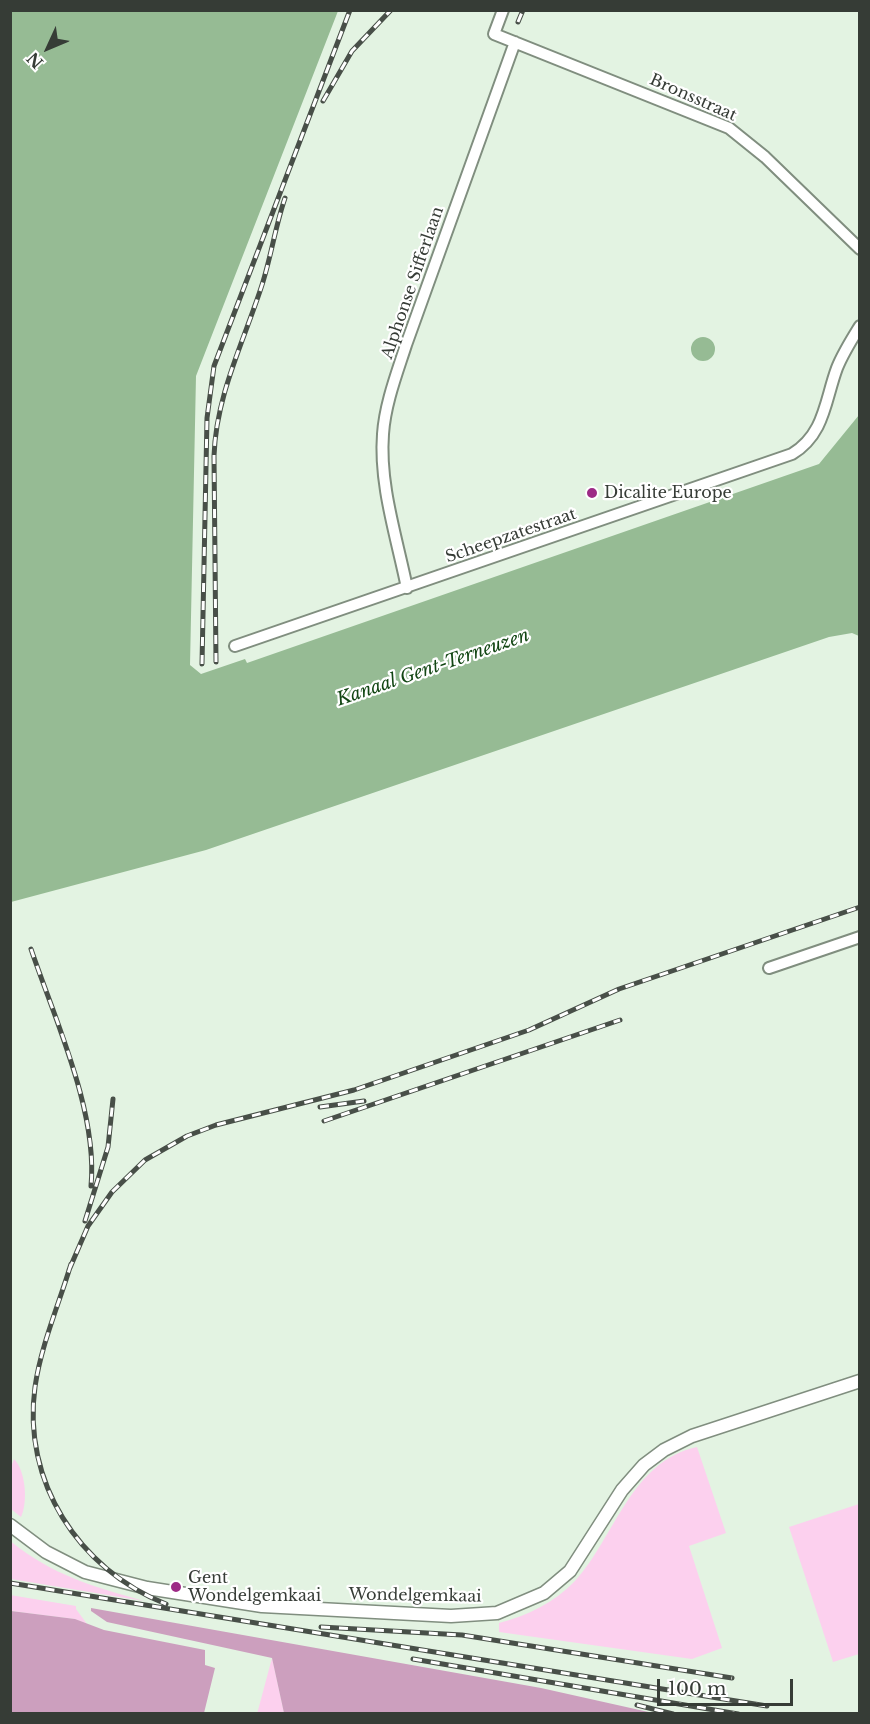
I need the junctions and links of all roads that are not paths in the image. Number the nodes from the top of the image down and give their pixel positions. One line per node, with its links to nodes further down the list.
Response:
1 (503, 10): 2 (street)
2 (515, 42): 3 (street, Bronsstraat); 5 (street, Alphonse Sifferlaan)
3 (860, 249)
4 (860, 326): 5 (street, Scheepzatestraat)
5 (407, 588): 6 (street, Scheepzatestraat)
6 (235, 646)
7 (860, 937): 8 (street)
8 (770, 968)
9 (860, 1381): 10 (main road, Wondelgemkaai)
10 (10, 1525)

